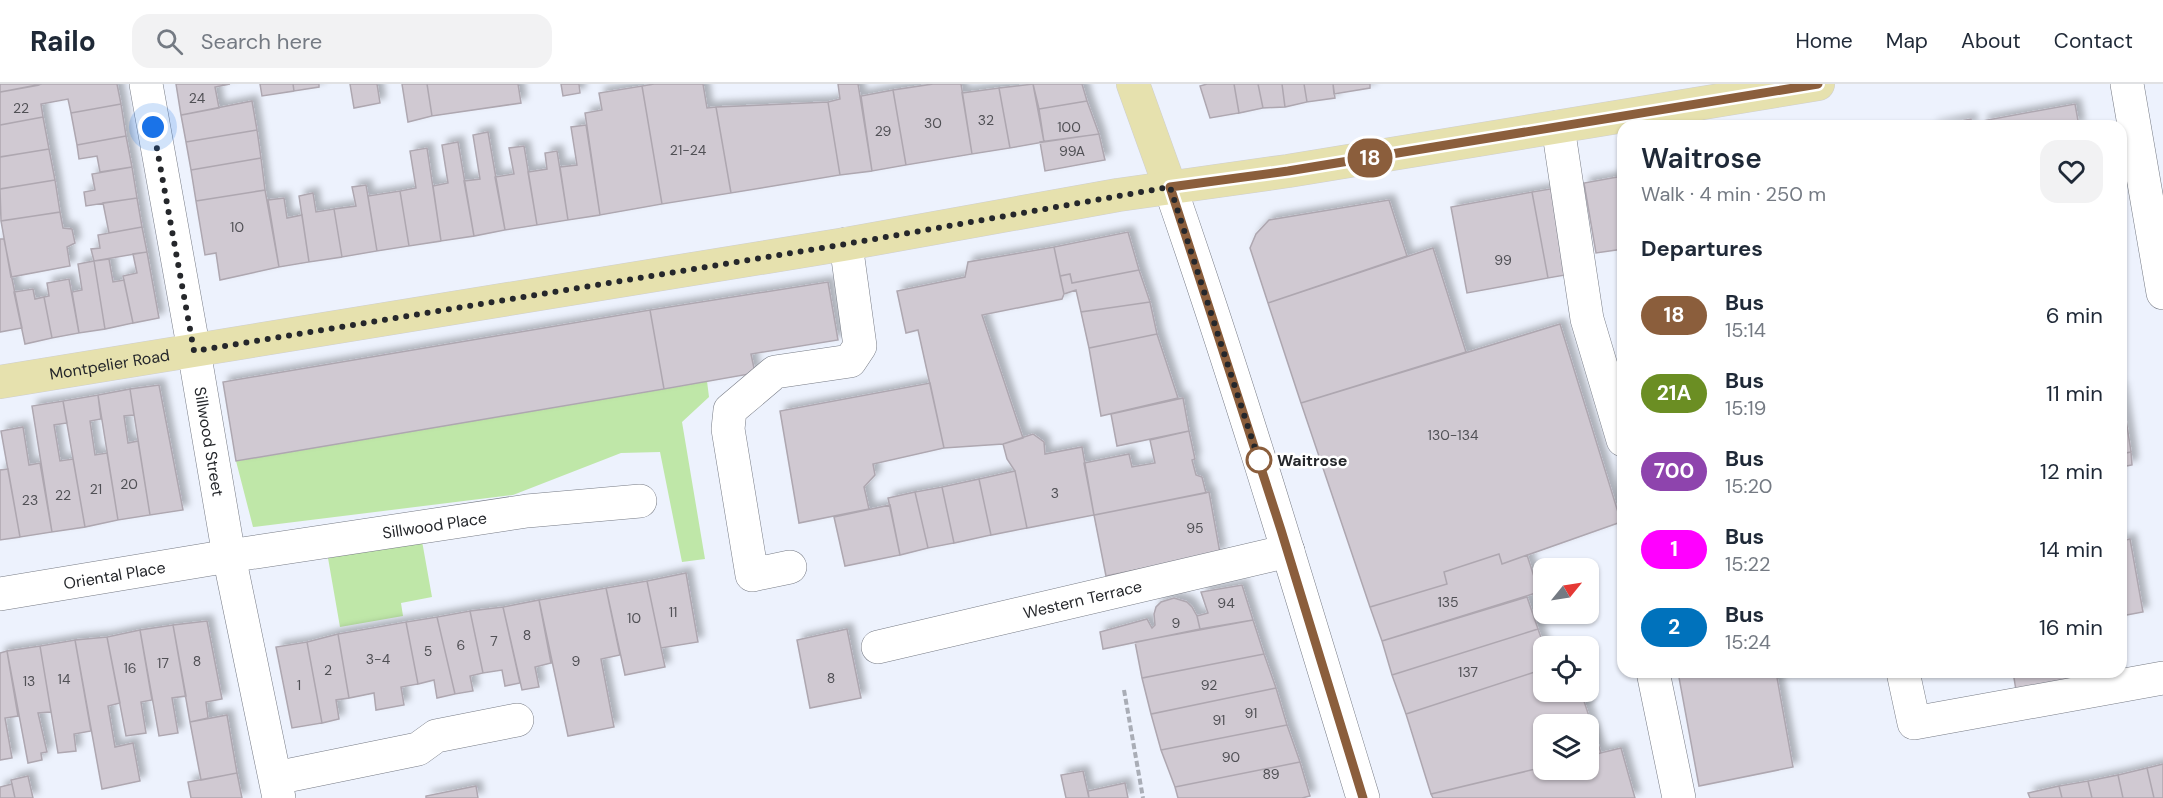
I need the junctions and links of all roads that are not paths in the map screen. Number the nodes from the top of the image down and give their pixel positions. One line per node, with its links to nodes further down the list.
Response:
1 (146, 84): 9 (street, Sillwood Street)
2 (1133, 84): 6 (main road)
3 (1818, 84): 5 (main road, Montpelier Road)
4 (2127, 84): 8 (street)
5 (1558, 127): 6 (main road, Montpelier Road); 11 (street)
6 (1170, 187): 7 (main road, Montpelier Road); 13 (street)
7 (846, 244): 9 (main road, Montpelier Road); 15 (street)
8 (2163, 293)
9 (194, 351): 10 (main road, Montpelier Road); 14 (street, Sillwood Street)
10 (0, 382)
11 (1617, 420)
12 (640, 501): 14 (street, Sillwood Place)
13 (1288, 551): 17 (street, Western Terrace); 23 (street)
14 (229, 556): 16 (street, Oriental Place); 22 (street, Sillwood Street)
15 (790, 567)
16 (0, 594)
17 (878, 647)
18 (1654, 678): 24 (street)
19 (1904, 678): 20 (street)
20 (2163, 678)
21 (517, 720): 22 (street)
22 (278, 788)
23 (1363, 798)
24 (1678, 798)

